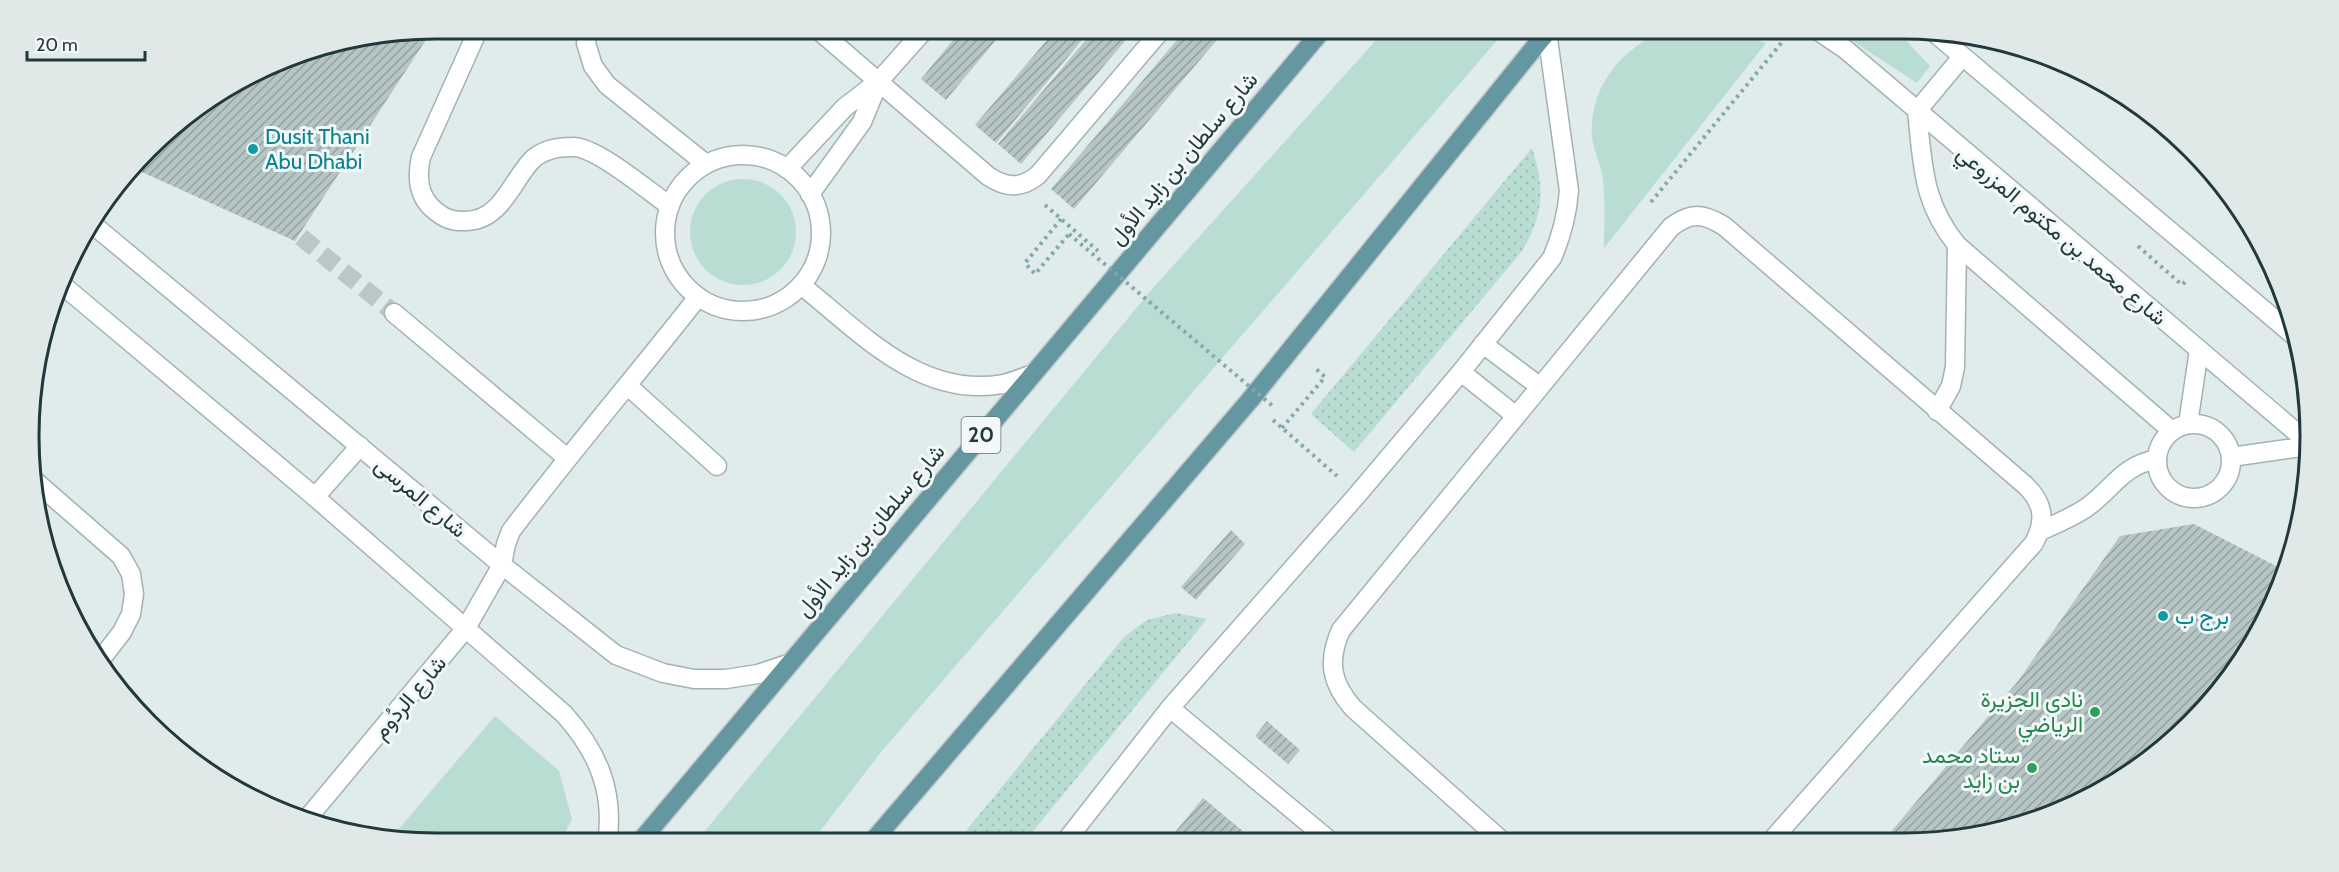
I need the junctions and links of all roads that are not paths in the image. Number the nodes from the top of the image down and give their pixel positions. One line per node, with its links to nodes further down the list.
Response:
1 (473, 39): 17 (street)
2 (587, 39): 14 (street)
3 (829, 39): 12 (street)
4 (916, 39): 12 (street)
5 (1154, 39): 12 (street)
6 (1314, 39): 28 (main road, شارع سلطان بن زايد الأول / 20)
7 (1542, 39): 52 (main road)
8 (1550, 39): 25 (street)
9 (1830, 39): 13 (street, شارع محمد بن مكتوم المزروعي)
10 (1944, 41): 11 (street)
11 (1962, 57): 13 (street); 24 (street)
12 (879, 81): 15 (street); 16 (street)
13 (1917, 111): 19 (street); 26 (street, شارع محمد بن مكتوم المزروعي)
14 (706, 164): 15 (street); 17 (street)
15 (787, 169): 16 (street)
16 (810, 194): 20 (street)
17 (669, 206): 22 (street)
18 (97, 228): 35 (street, شارع المرسى)
19 (1957, 245): 31 (street); 33 (street)
20 (801, 285): 22 (street); 28 (street)
21 (67, 290): 42 (street)
22 (698, 297): 29 (street, شارع الردُوم)
23 (394, 313): 38 (street)
24 (2285, 328)
25 (1483, 344): 27 (street); 30 (street)
26 (2199, 350): 33 (street); 34 (street, شارع محمد بن مكتوم المزروعي)
27 (1461, 372): 32 (street); 48 (street)
28 (1034, 374): 47 (main road, شارع سلطان بن زايد الأول / 20)
29 (628, 386): 38 (street, شارع الردُوم); 40 (street)
30 (1539, 387): 31 (street); 32 (street)
31 (1937, 411): 43 (street)
32 (1516, 416): 55 (street)
33 (2180, 428): 37 (street); 39 (street)
34 (2300, 437)
35 (360, 446): 42 (street); 44 (street, شارع المرسى)
36 (2300, 446): 37 (street)
37 (2230, 456): 39 (street)
38 (567, 458): 44 (street, شارع الردُوم)
39 (2157, 459): 43 (street)
40 (717, 466)
41 (42, 487): 46 (street)
42 (315, 497): 45 (street)
43 (2040, 531): 56 (street)
44 (502, 565): 45 (street, شارع الردُوم); 47 (street, شارع المرسى)
45 (466, 628): 49 (street, شارع الردُوم); 50 (street)
46 (105, 655)
47 (788, 664): 51 (main road, شارع سلطان بن زايد الأول / 20)
48 (1170, 708): 53 (street); 54 (street)
49 (312, 813)
50 (609, 833)
51 (647, 833)
52 (881, 833)
53 (1072, 833)
54 (1320, 833)
55 (1493, 833)
56 (1778, 833)

